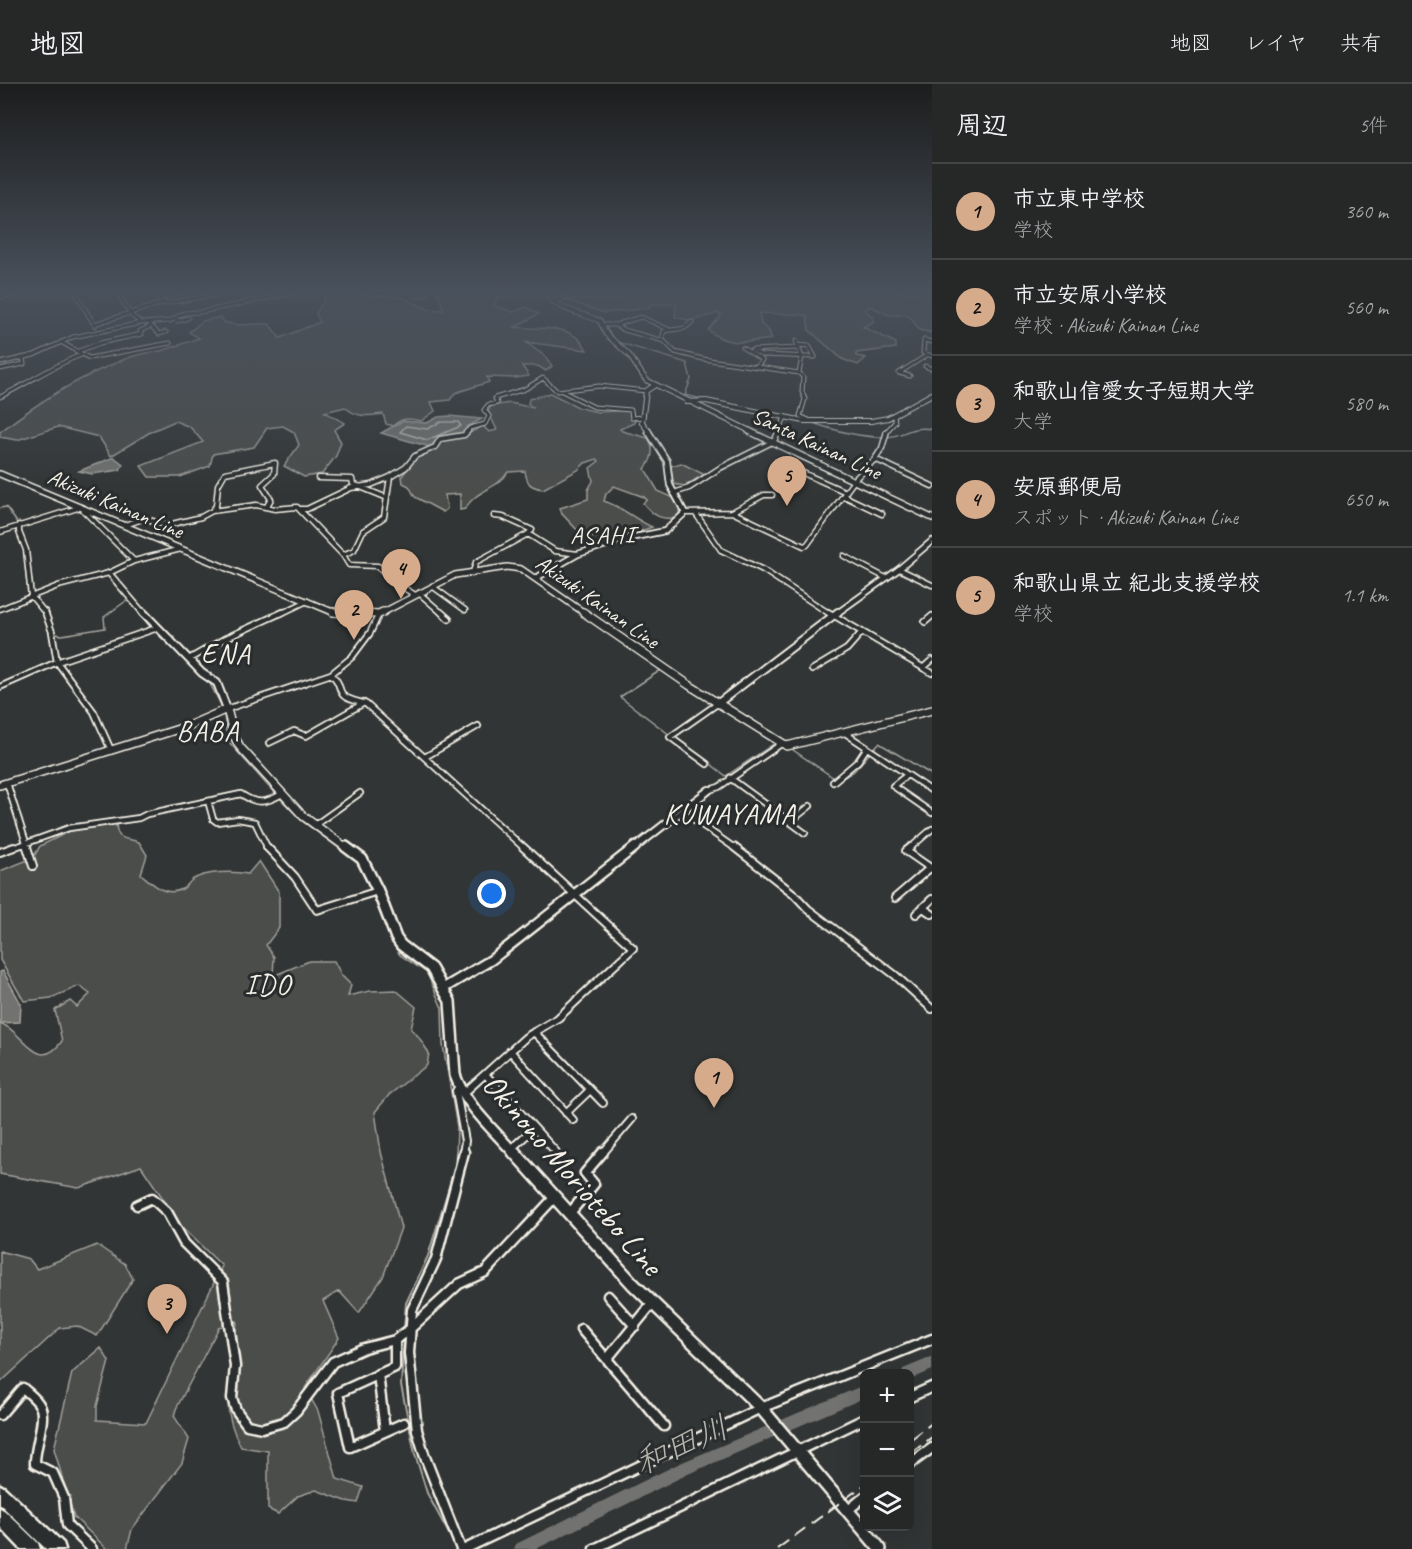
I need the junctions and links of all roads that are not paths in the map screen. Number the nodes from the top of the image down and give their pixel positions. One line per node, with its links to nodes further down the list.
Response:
1 (23, 360): 10 (street)
2 (66, 360): 20 (street)
3 (632, 360): 16 (main road, Santa Kainan Line)
4 (720, 360): 9 (street)
5 (762, 360): 9 (street)
6 (801, 360): 12 (street)
7 (919, 360): 13 (street)
8 (925, 366): 11 (street)
9 (756, 367): 12 (street)
10 (0, 369)
11 (932, 369)
12 (799, 374): 14 (street)
13 (910, 376)
14 (803, 379): 15 (street); 25 (street)
15 (810, 380)
16 (654, 385): 18 (street); 21 (main road, Santa Kainan Line)
17 (562, 391): 18 (street); 23 (street); 30 (street)
18 (646, 392): 23 (street)
19 (932, 394): 22 (street)
20 (0, 397)
21 (688, 401): 24 (street); 26 (main road, Santa Kainan Line)
22 (894, 415): 25 (street); 27 (street)
23 (643, 417): 35 (street)
24 (785, 418): 25 (street); 26 (street)
25 (809, 421)
26 (773, 441): 32 (main road, Santa Kainan Line); 35 (street)
27 (875, 459): 32 (street); 33 (street)
28 (794, 470): 36 (street)
29 (0, 474): 40 (main road, Akizuki Kainan Line)
30 (390, 477): 34 (street); 38 (street)
31 (318, 478): 34 (street)
32 (855, 480): 36 (street); 48 (main road, Santa Kainan Line)
33 (932, 486)
34 (360, 487): 38 (street); 41 (street)
35 (674, 493): 44 (street)
36 (845, 494): 43 (street); 46 (street)
37 (772, 495): 43 (street)
38 (385, 497): 56 (street)
39 (267, 506): 41 (street); 42 (street); 42 (street)
40 (83, 508): 49 (street); 50 (main road, Akizuki Kainan Line); 58 (street)
41 (300, 509): 56 (street)
42 (212, 511): 50 (street)
43 (732, 512): 45 (street)
44 (685, 513): 45 (street); 55 (street)
45 (696, 514): 72 (street)
46 (882, 514)
47 (494, 516): 52 (street)
48 (932, 516)
49 (19, 525): 51 (street); 67 (street)
50 (125, 525): 54 (main road, Akizuki Kainan Line)
51 (0, 532)
52 (528, 534): 55 (street); 60 (street)
53 (932, 541): 59 (street)
54 (181, 549): 58 (street); 68 (main road, Akizuki Kainan Line)
55 (579, 554): 62 (street)
56 (343, 555): 66 (street)
57 (844, 556): 63 (street)
58 (134, 561): 61 (street)
59 (899, 569): 63 (street); 64 (street)
60 (472, 572): 62 (main road, Akizuki Kainan Line); 65 (main road, Akizuki Kainan Line)
61 (110, 573): 67 (street); 76 (street)
62 (536, 578): 87 (main road, Akizuki Kainan Line)
63 (886, 578): 72 (street)
64 (932, 585)
65 (432, 586): 66 (main road, Akizuki Kainan Line); 70 (street)
66 (417, 594): 71 (main road, Akizuki Kainan Line); 74 (street)
67 (32, 597): 69 (street); 80 (street)
68 (307, 602): 71 (main road, Akizuki Kainan Line); 78 (street)
69 (0, 609)
70 (465, 610)
71 (379, 614): 84 (street)
72 (834, 616): 77 (street); 87 (street)
73 (932, 616): 75 (street)
74 (449, 619)
75 (925, 622)
76 (157, 628): 78 (street); 80 (street)
77 (862, 632): 81 (street); 82 (street)
78 (189, 659): 88 (street)
79 (932, 660): 81 (street)
80 (57, 662): 85 (street); 95 (street)
81 (923, 668): 83 (street)
82 (812, 670)
83 (932, 672)
84 (331, 674): 86 (street); 88 (street)
85 (0, 687)
86 (364, 703): 92 (street); 96 (street)
87 (717, 704): 93 (main road, Akizuki Kainan Line); 97 (street)
88 (227, 709): 95 (main road); 105 (main road, Okinono Moriotebo Line)
89 (932, 711): 91 (main road)
90 (478, 726): 96 (street)
91 (845, 733): 93 (main road); 94 (street)
92 (269, 743)
93 (781, 744): 99 (street)
94 (866, 749): 98 (street); 100 (street)
95 (111, 750): 101 (main road)
96 (424, 757): 119 (street)
97 (707, 764)
98 (907, 775): 103 (street); 109 (street)
99 (730, 778): 102 (street); 110 (street)
100 (833, 782)
101 (3, 784): 114 (street)
102 (709, 790): 108 (street)
103 (932, 791)
104 (360, 793): 111 (street)
105 (282, 794): 106 (street); 111 (main road, Okinono Moriotebo Line)
106 (208, 801): 114 (street); 118 (street)
107 (810, 806): 110 (street)
108 (683, 812): 119 (street); 126 (street)
109 (932, 813)
110 (790, 822): 113 (street)
111 (315, 825): 118 (main road, Okinono Moriotebo Line)
112 (932, 829): 117 (street)
113 (805, 832)
114 (25, 844): 115 (street); 116 (street)
115 (0, 852)
116 (33, 866)
117 (931, 869): 120 (street)
118 (378, 891): 125 (main road, Okinono Moriotebo Line)
119 (575, 896): 125 (street); 127 (street)
120 (896, 898)
121 (932, 899): 122 (street)
122 (923, 908): 123 (street); 124 (street)
123 (916, 914)
124 (932, 914)
125 (444, 988): 130 (main road, Okinono Moriotebo Line)
126 (932, 1009)
127 (534, 1032): 128 (street); 131 (street)
128 (510, 1051): 129 (street); 133 (street)
129 (485, 1074): 130 (street); 136 (street)
130 (461, 1090): 137 (main road, Okinono Moriotebo Line); 145 (street)
131 (590, 1090): 132 (street); 133 (street)
132 (603, 1103)
133 (566, 1113): 135 (street)
134 (632, 1119): 141 (street)
135 (573, 1120)
136 (534, 1128): 137 (street); 138 (street)
137 (511, 1149): 139 (main road, Okinono Moriotebo Line)
138 (556, 1152)
139 (555, 1197): 141 (main road, Okinono Moriotebo Line); 145 (street)
140 (137, 1205): 148 (street)
141 (570, 1213): 143 (main road, Okinono Moriotebo Line)
142 (608, 1296): 144 (street)
143 (652, 1304): 144 (street); 153 (main road, Okinono Moriotebo Line)
144 (634, 1326): 149 (street)
145 (410, 1329): 148 (street); 169 (street)
146 (581, 1329): 149 (street)
147 (932, 1339): 153 (street)
148 (395, 1340): 150 (street)
149 (607, 1359): 157 (street)
150 (378, 1374): 158 (street); 158 (street)
151 (932, 1387): 152 (street)
152 (914, 1395)
153 (763, 1410): 160 (main road, Okinono Moriotebo Line); 169 (street)
154 (0, 1415): 168 (street)
155 (860, 1421): 160 (street)
156 (404, 1423): 158 (street)
157 (664, 1426)
158 (385, 1431)
159 (932, 1448): 161 (street)
160 (794, 1449): 164 (main road, Okinono Moriotebo Line); 170 (street)
161 (914, 1461)
162 (0, 1493): 167 (highway)
163 (860, 1500): 164 (street)
164 (846, 1511): 171 (main road, Okinono Moriotebo Line)
165 (0, 1516): 166 (highway)
166 (32, 1549)
167 (57, 1549)
168 (92, 1549)
169 (463, 1549)
170 (594, 1549)
171 (880, 1549)

